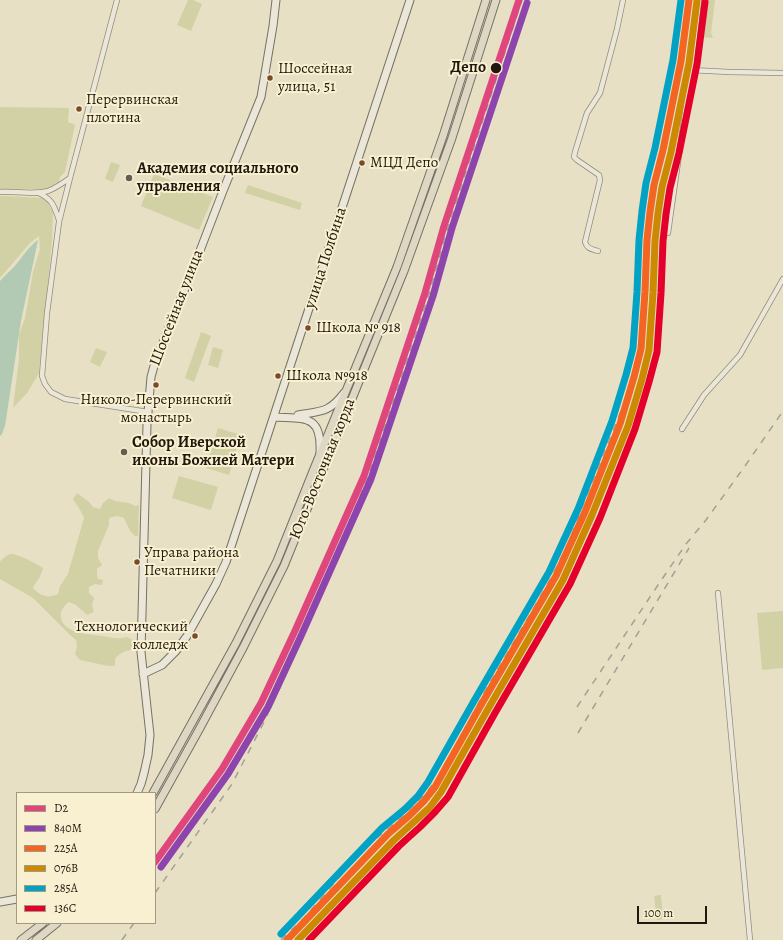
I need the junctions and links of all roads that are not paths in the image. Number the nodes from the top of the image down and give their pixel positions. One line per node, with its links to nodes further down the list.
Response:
1 (117, 0): 10 (street)
2 (276, 0): 18 (main road, Шоссейная улица)
3 (410, 0): 19 (main road, улица Полбина)
4 (486, 0): 17 (main road, Юго-Восточная хорда)
5 (496, 0): 27 (main road, Юго-Восточная хорда)
6 (623, 0): 15 (street)
7 (699, 0): 8 (street)
8 (691, 70): 9 (street); 14 (street)
9 (783, 73)
10 (70, 178): 12 (street); 13 (street)
11 (0, 192): 12 (street)
12 (39, 193): 13 (street)
13 (59, 222): 18 (street)
14 (668, 233)
15 (598, 251)
16 (783, 279): 21 (street)
17 (346, 390): 20 (main road); 22 (main road, Юго-Восточная хорда)
18 (148, 412): 24 (main road, Шоссейная улица)
19 (274, 417): 20 (main road); 24 (main road, улица Полбина)
20 (286, 418): 22 (main road)
21 (682, 429)
22 (319, 455): 26 (main road, Юго-Восточная хорда)
23 (718, 593): 34 (street)
24 (143, 674): 25 (main road, Шоссейная улица)
25 (137, 792)
26 (154, 792)
27 (156, 807)
28 (16, 899): 29 (main road)
29 (0, 902)
30 (42, 924): 32 (main road)
31 (57, 924): 33 (main road)
32 (22, 940)
33 (36, 940)
34 (750, 940)

